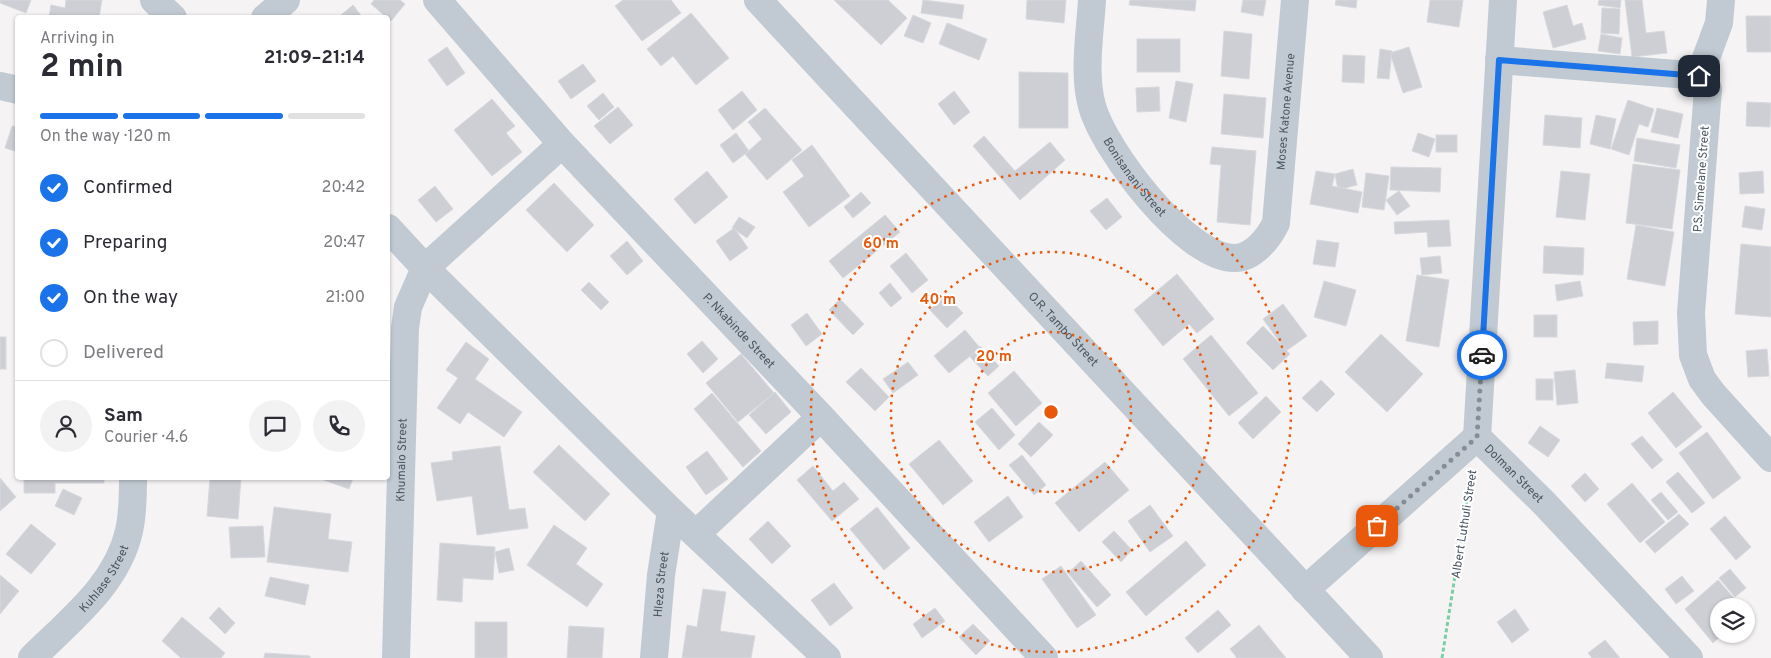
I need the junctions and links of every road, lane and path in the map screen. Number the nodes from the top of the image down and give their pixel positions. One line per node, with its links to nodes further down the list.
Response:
1 (286, 0): 8 (street)
2 (437, 0): 13 (street, P. Nkabinde Street)
3 (758, 0): 23 (street, O.R. Tambo Street)
4 (1092, 0): 14 (street, Bonisanani Street)
5 (1295, 0): 14 (street, Moses Katone Avenue)
6 (1503, 0): 9 (street)
7 (1721, 0): 10 (street)
8 (268, 15)
9 (1499, 60): 10 (street); 18 (street)
10 (1699, 76): 19 (street, P.S. Simelane Street)
11 (0, 86): 12 (street)
12 (15, 89)
13 (562, 144): 16 (street); 17 (street, P. Nkabinde Street)
14 (1276, 223)
15 (390, 230): 16 (street)
16 (425, 268): 21 (street); 25 (street, Khumalo Street)
17 (821, 417): 22 (street); 28 (street, P. Nkabinde Street)
18 (1477, 437): 23 (street, Dolman Street); 30 (path, Albert Luthuli Street); 31 (street, Dolman Street)
19 (1771, 458)
20 (133, 480): 24 (street, Kuhlase Street)
21 (671, 511): 22 (street); 26 (street, Hleza Street)
22 (696, 534): 27 (street)
23 (1305, 590): 29 (street, O.R. Tambo Street)
24 (32, 658)
25 (396, 658)
26 (654, 658)
27 (827, 658)
28 (1044, 658)
29 (1369, 658)
30 (1442, 658)
31 (1689, 658)

